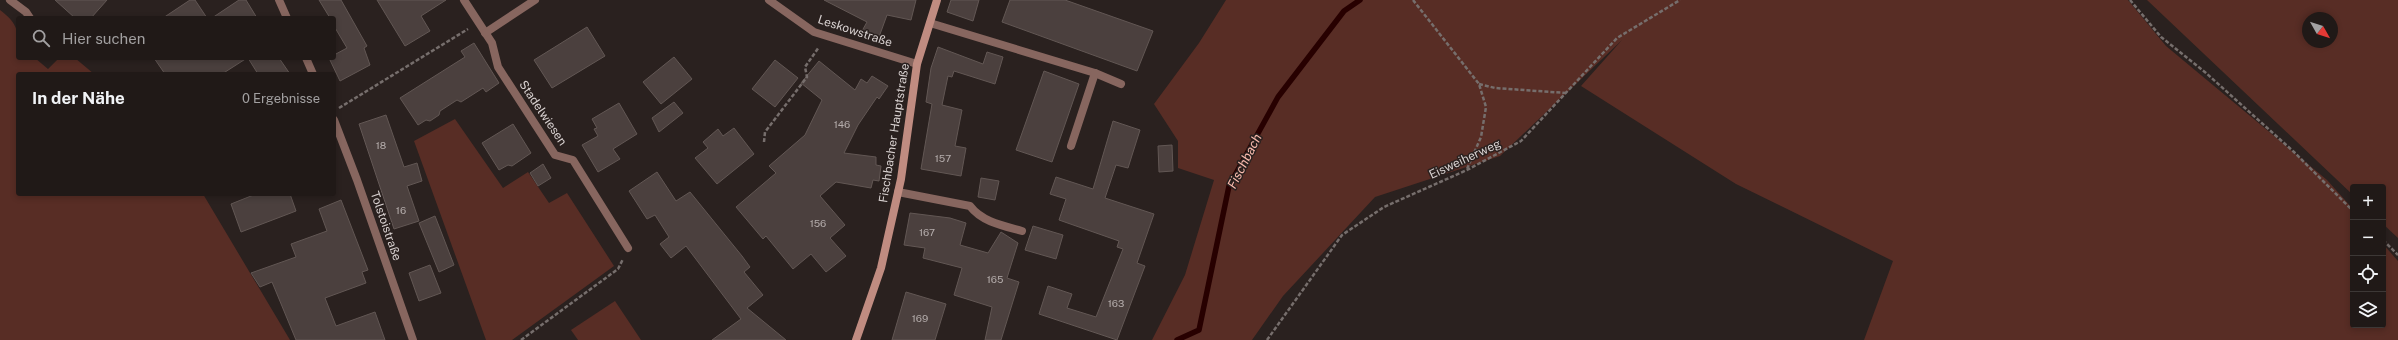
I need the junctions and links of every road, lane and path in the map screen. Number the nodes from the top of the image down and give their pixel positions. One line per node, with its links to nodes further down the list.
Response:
1 (10, 0): 10 (street)
2 (279, 0): 11 (street)
3 (464, 0): 12 (street, Stadelwiesen)
4 (535, 0): 14 (street)
5 (769, 0): 15 (street, Leskowstraße)
6 (938, 0): 13 (main road, Fischbacher Hauptstraße)
7 (1413, 0): 21 (path)
8 (1680, 0): 22 (path, Eisweiherweg)
9 (2130, 0): 29 (path)
10 (29, 16)
11 (286, 16)
12 (478, 22): 14 (street, Stadelwiesen); 23 (path)
13 (930, 23): 17 (main road, Fischbacher Hauptstraße); 19 (street)
14 (485, 33): 32 (street, Stadelwiesen)
15 (828, 36): 17 (street, Leskowstraße); 25 (path)
16 (307, 60): 18 (street)
17 (917, 64): 28 (main road, Fischbacher Hauptstraße)
18 (312, 72)
19 (1095, 73): 20 (street); 26 (street)
20 (1121, 84)
21 (1479, 84): 22 (path); 27 (path)
22 (1566, 93): 27 (path, Eisweiherweg)
23 (336, 111)
24 (336, 125): 34 (street, Tolstoistraße)
25 (764, 142)
26 (1071, 146)
27 (1467, 170): 37 (path, Eisweiherweg)
28 (898, 192): 30 (street); 36 (main road, Fischbacher Hauptstraße)
29 (2350, 208)
30 (1022, 231)
31 (2386, 243): 33 (path)
32 (628, 248): 35 (path)
33 (2398, 255)
34 (412, 340)
35 (521, 340)
36 (856, 340)
37 (1267, 340)

